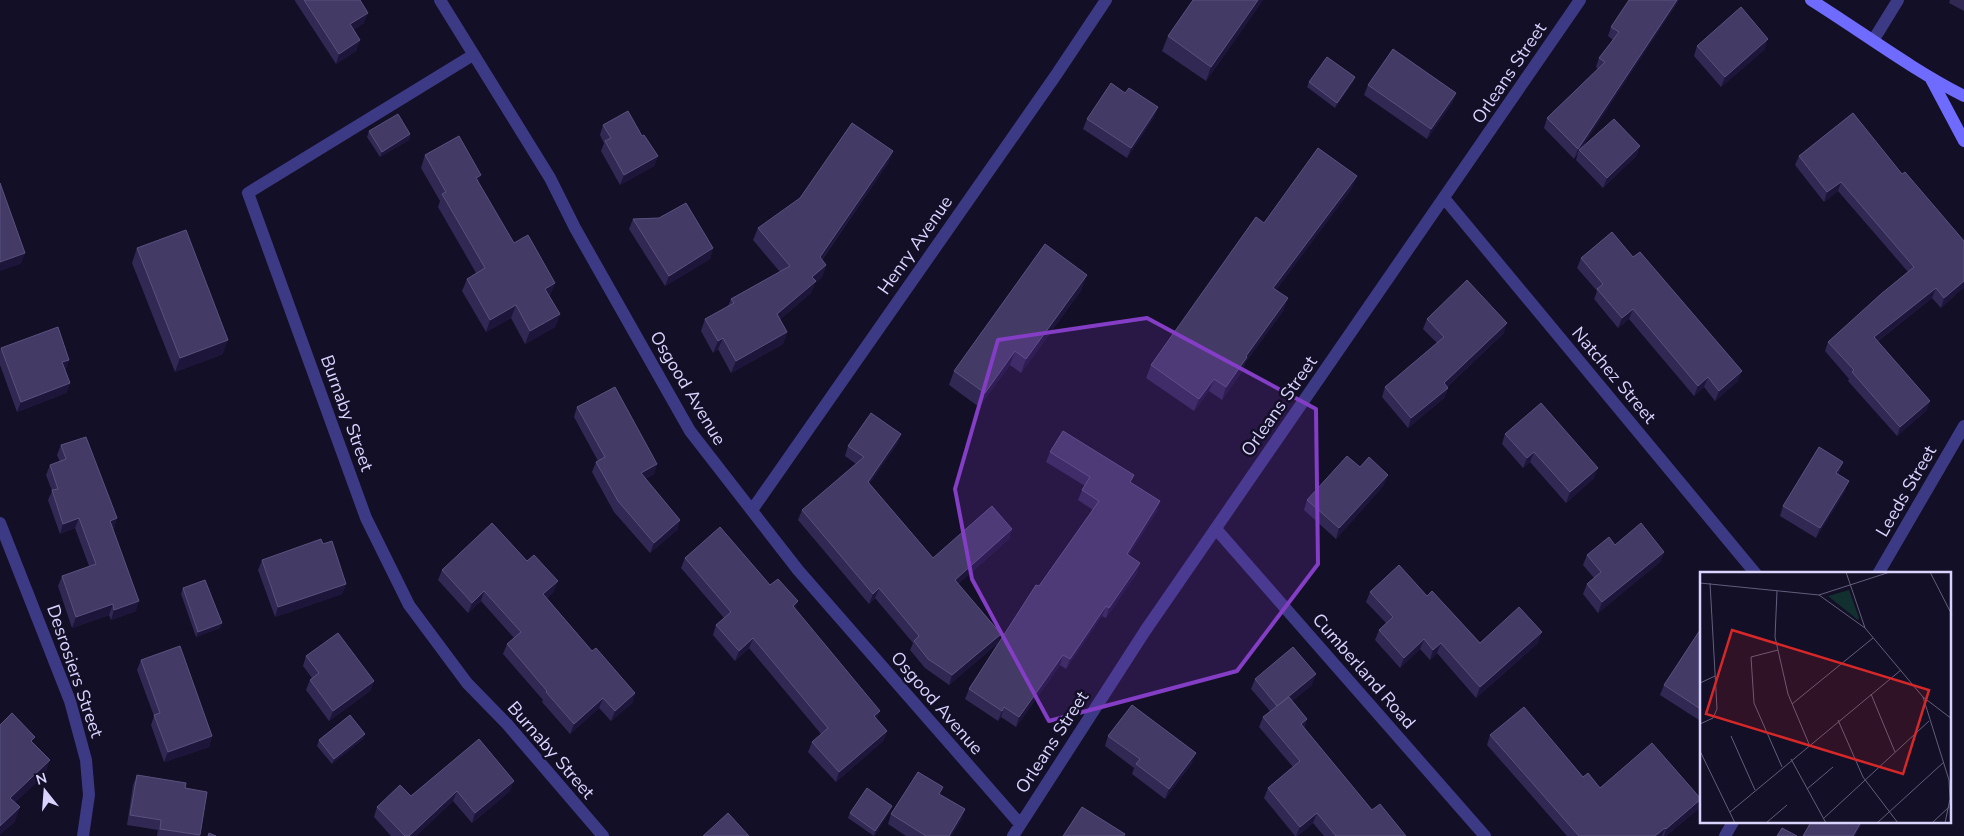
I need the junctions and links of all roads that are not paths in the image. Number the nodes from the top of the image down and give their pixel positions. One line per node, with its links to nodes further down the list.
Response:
1 (440, 0): 7 (street, Osgood Avenue)
2 (1106, 0): 13 (street, Henry Avenue)
3 (1580, 0): 11 (street, Orleans Street)
4 (1811, 0): 6 (street)
5 (1898, 0): 6 (street)
6 (1874, 39): 8 (street)
7 (473, 55): 13 (street, Osgood Avenue); 21 (street, Burnaby Street)
8 (1931, 79): 9 (street); 10 (street)
9 (1964, 96)
10 (1964, 141)
11 (1444, 198): 15 (street, Orleans Street); 16 (street, Natchez Street)
12 (1964, 426): 17 (street, Leeds Street)
13 (752, 510): 18 (street, Osgood Avenue)
14 (0, 523): 20 (street, Desrosiers Street)
15 (1216, 529): 18 (street, Orleans Street); 23 (street, Cumberland Road)
16 (1754, 572)
17 (1879, 572)
18 (1020, 824): 22 (street, Orleans Street)
19 (1732, 824): 24 (street)
20 (83, 836)
21 (603, 836)
22 (1013, 836)
23 (1485, 836)
24 (1725, 836)

